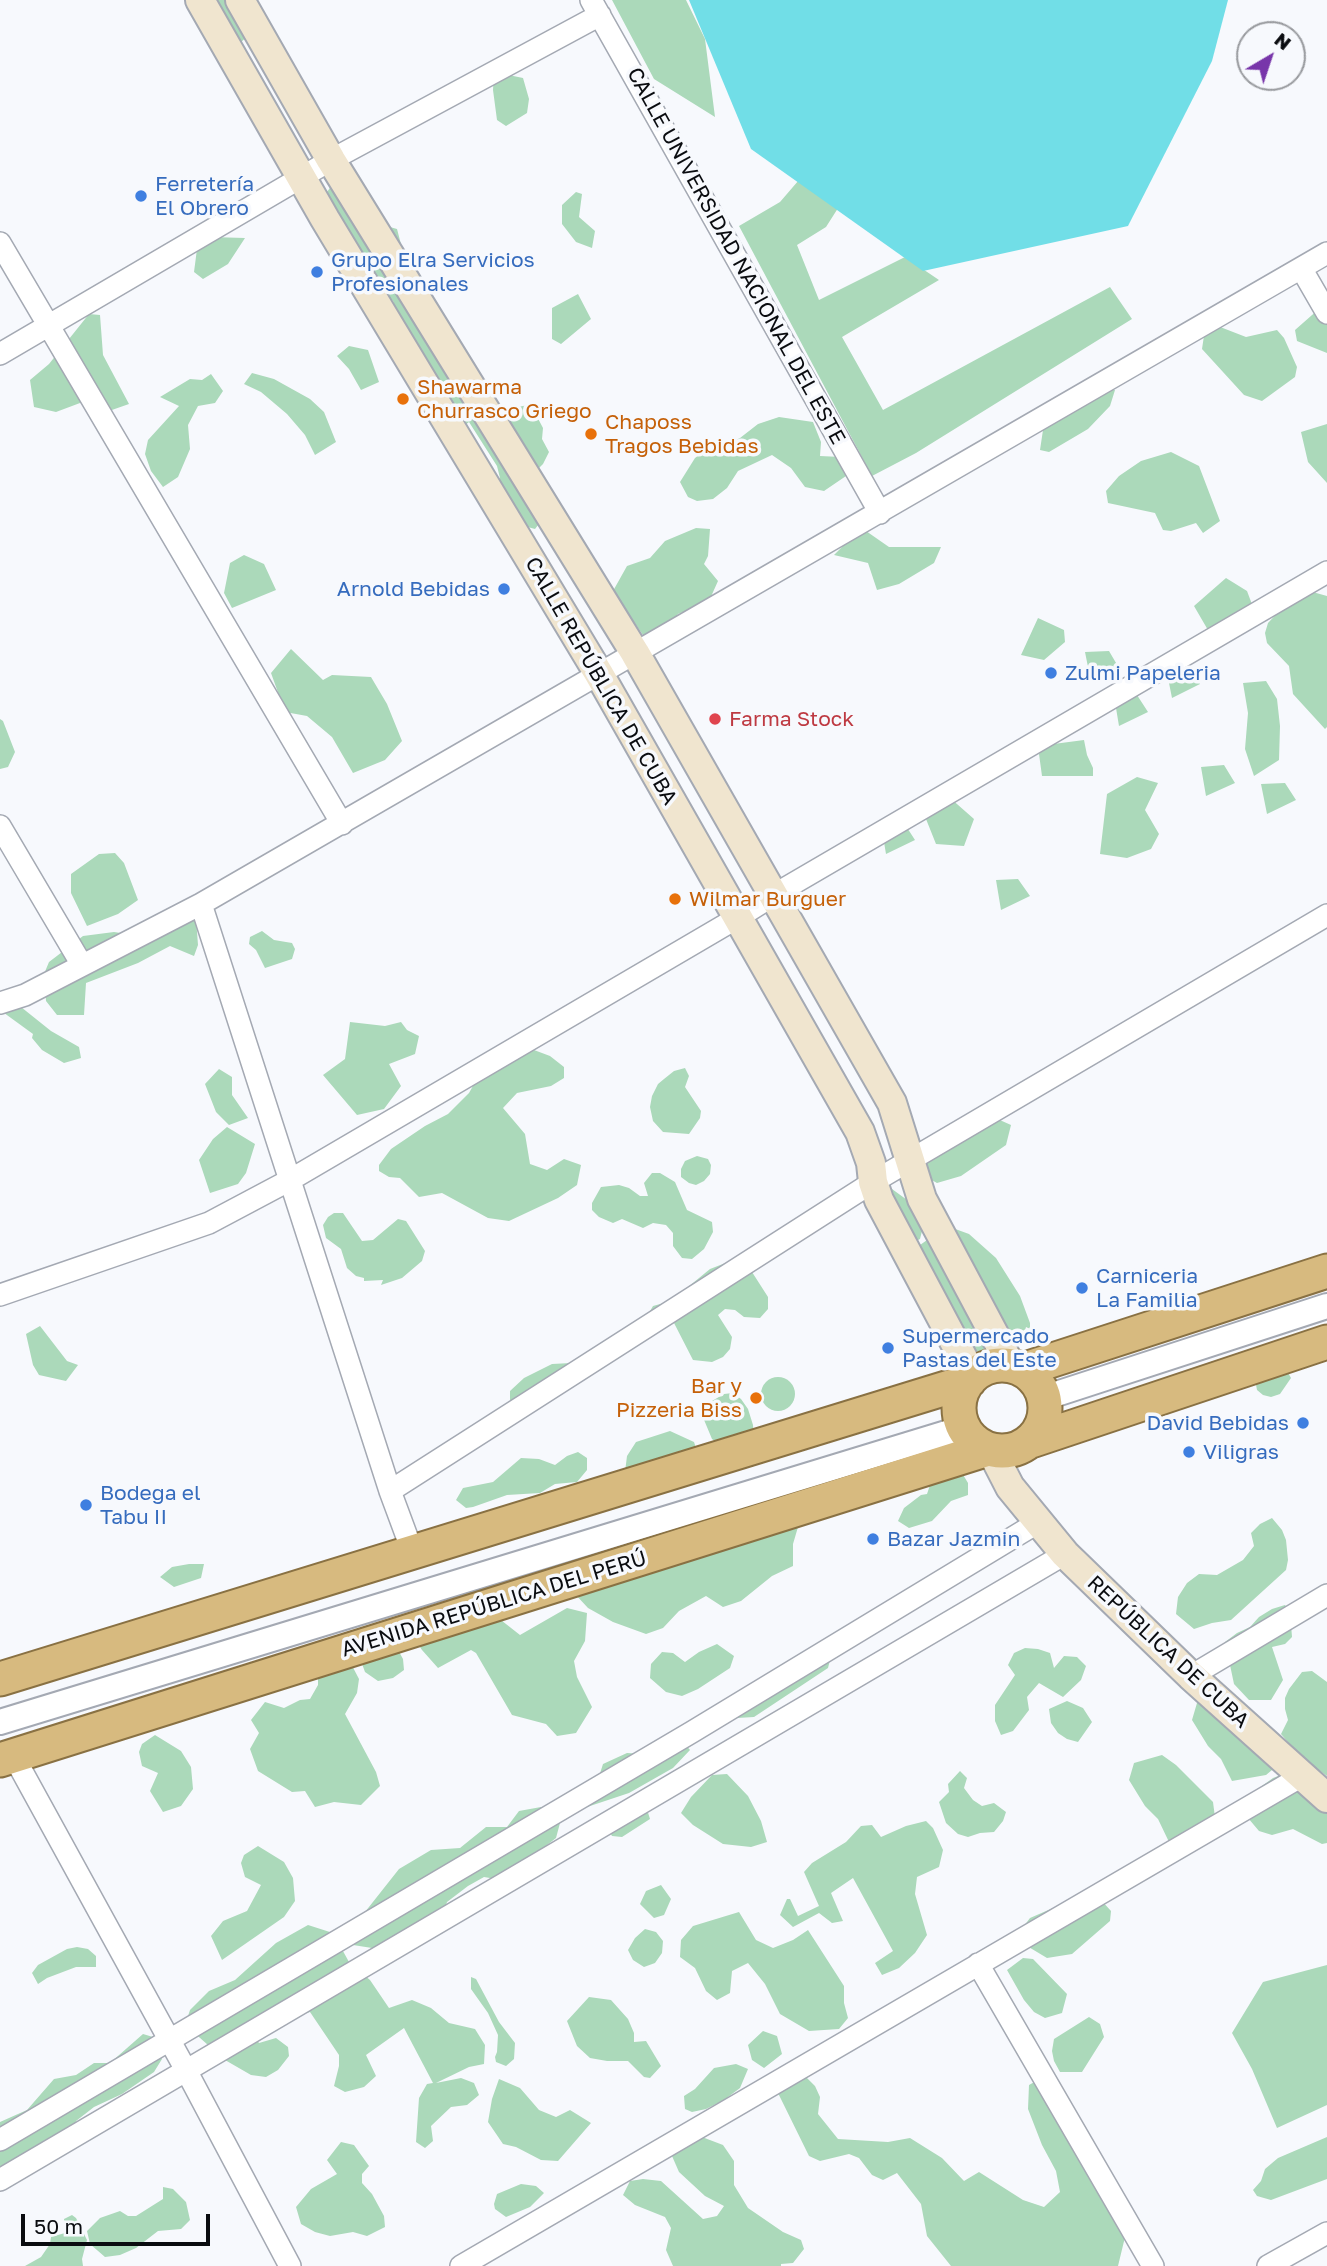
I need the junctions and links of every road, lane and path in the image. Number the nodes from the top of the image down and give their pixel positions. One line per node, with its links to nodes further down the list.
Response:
1 (200, 0): 5 (main road, CALLE REPÚBLICA DE CUBA)
2 (240, 0): 4 (main road, CALLE REPÚBLICA DE CUBA)
3 (596, 7): 4 (street); 12 (street, CALLE UNIVERSIDAD NACIONAL DEL ESTE)
4 (331, 160): 5 (street); 14 (main road, CALLE REPÚBLICA DE CUBA)
5 (302, 178): 10 (street); 15 (main road, CALLE REPÚBLICA DE CUBA)
6 (0, 243): 10 (street)
7 (1327, 253): 8 (street)
8 (1301, 268): 9 (street); 12 (street)
9 (1327, 313)
10 (49, 325): 11 (street); 16 (street)
11 (0, 354)
12 (880, 513): 14 (street)
13 (1327, 572): 18 (street)
14 (635, 653): 15 (street); 18 (main road, CALLE REPÚBLICA DE CUBA)
15 (599, 674): 16 (street); 21 (main road, CALLE REPÚBLICA DE CUBA)
16 (342, 824): 19 (street)
17 (0, 826): 22 (street)
18 (772, 896): 21 (street); 24 (main road, CALLE REPÚBLICA DE CUBA)
19 (201, 904): 22 (street); 25 (street)
20 (1327, 915): 24 (street)
21 (737, 918): 25 (street); 26 (main road, CALLE REPÚBLICA DE CUBA)
22 (82, 965): 23 (street)
23 (0, 1003)
24 (910, 1160): 26 (street); 31 (main road, CALLE REPÚBLICA DE CUBA)
25 (290, 1180): 28 (street); 37 (street)
26 (873, 1182): 32 (main road, CALLE REPÚBLICA DE CUBA); 37 (street)
27 (1327, 1271): 31 (highway)
28 (0, 1295)
29 (1327, 1306): 33 (street)
30 (1327, 1342): 35 (highway)
31 (1016, 1368): 32 (highway); 33 (highway)
32 (971, 1379): 34 (highway); 40 (highway)
33 (1044, 1398): 35 (highway)
34 (963, 1428): 36 (highway); 45 (street)
35 (1028, 1443): 36 (highway); 38 (main road)
36 (990, 1450): 38 (main road, REPÚBLICA DE CUBA); 46 (highway, AVENIDA REPÚBLICA DEL PERÚ)
37 (390, 1491): 40 (street)
38 (1019, 1498): 39 (main road, REPÚBLICA DE CUBA)
39 (1037, 1523): 41 (main road, REPÚBLICA DE CUBA); 50 (street)
40 (413, 1553): 44 (highway)
41 (1065, 1554): 43 (main road, REPÚBLICA DE CUBA); 51 (street)
42 (1327, 1595): 43 (street)
43 (1191, 1676): 47 (main road, REPÚBLICA DE CUBA)
44 (0, 1679)
45 (0, 1722)
46 (7, 1757): 50 (street)
47 (1302, 1776): 48 (main road, REPÚBLICA DE CUBA); 49 (street)
48 (1327, 1798)
49 (978, 1964): 56 (street); 57 (street)
50 (169, 2039): 51 (street); 52 (street)
51 (187, 2072): 53 (street); 55 (street)
52 (0, 2140)
53 (0, 2180)
54 (1327, 2233): 58 (street)
55 (290, 2266)
56 (461, 2266)
57 (1153, 2266)
58 (1268, 2266)

